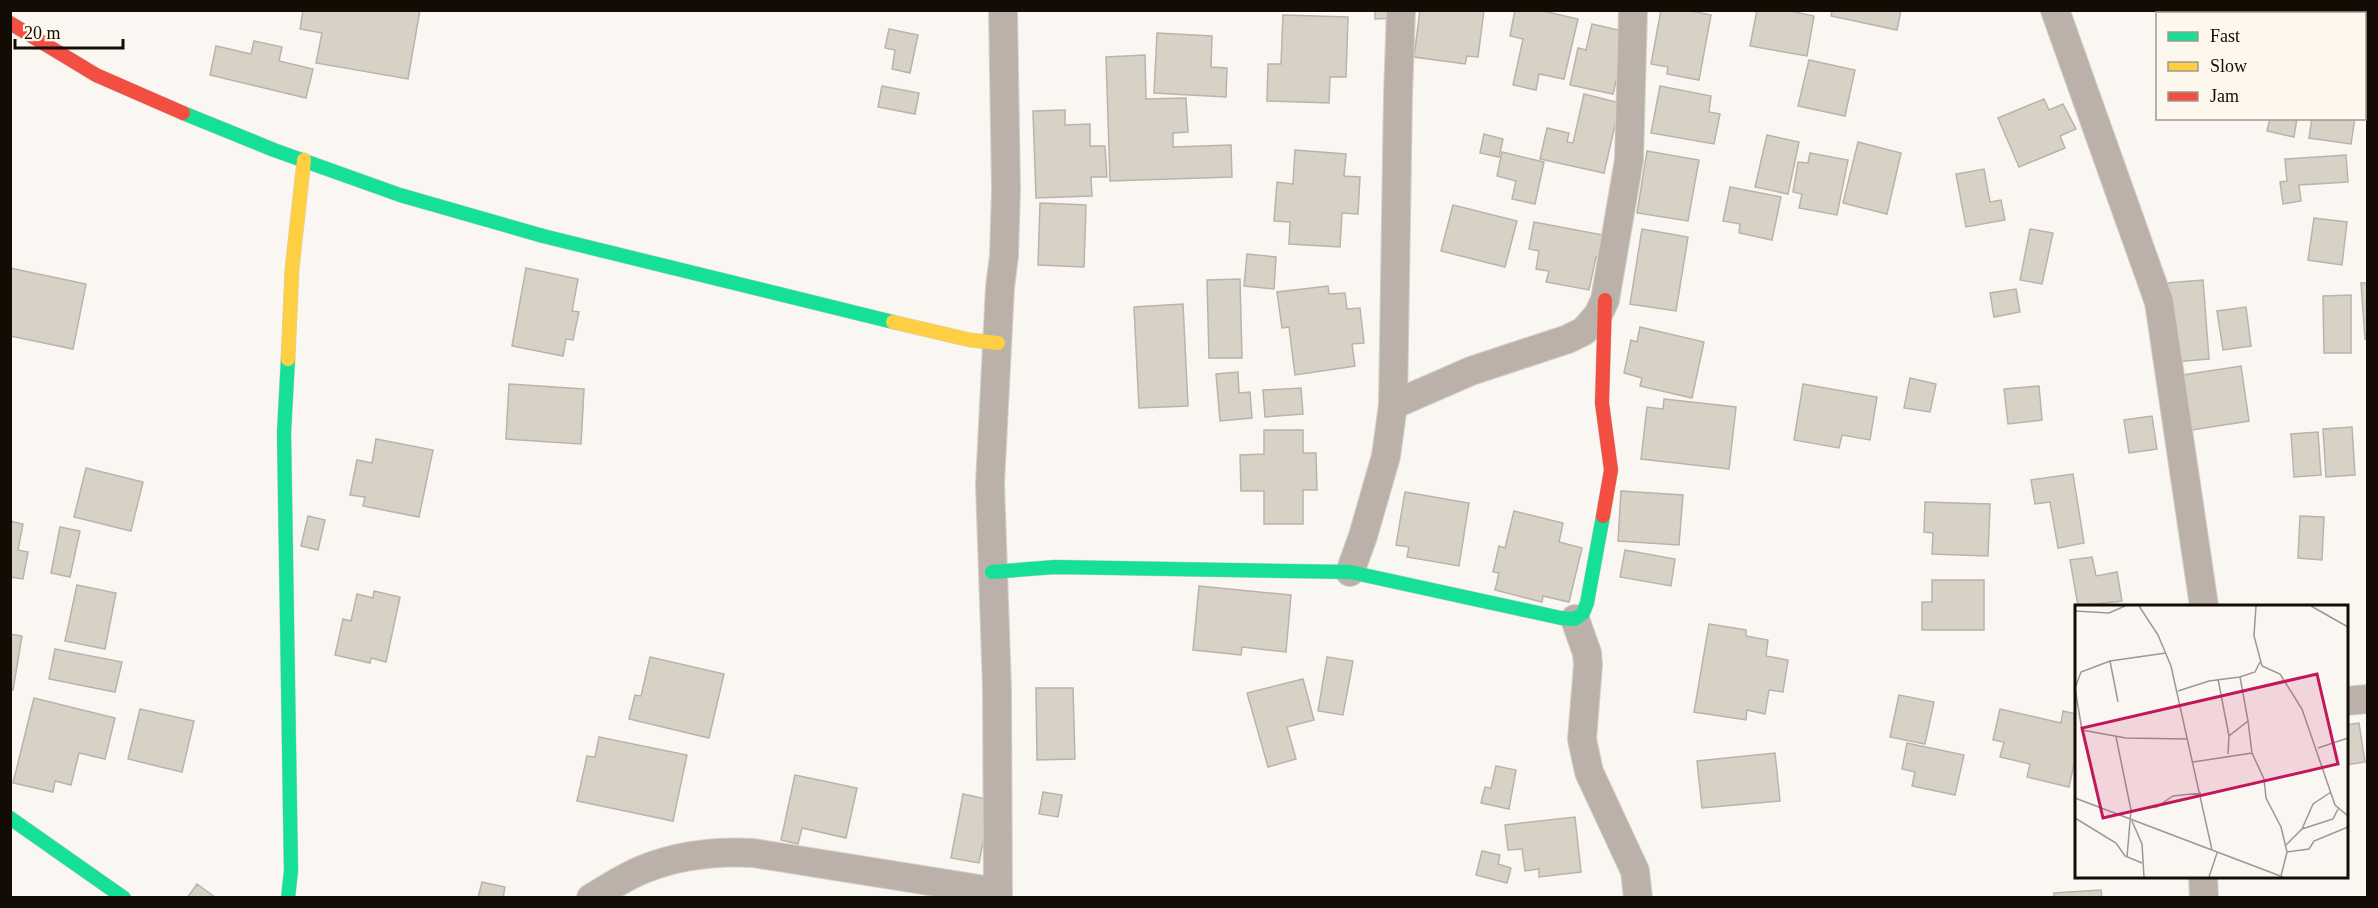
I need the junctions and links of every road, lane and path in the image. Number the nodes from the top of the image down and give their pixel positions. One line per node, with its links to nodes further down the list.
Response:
1 (1003, 10): 8 (street)
2 (1401, 10): 9 (street)
3 (1633, 10): 7 (street)
4 (2055, 10): 12 (street)
5 (10, 23): 6 (street)
6 (304, 160): 8 (street); 20 (street)
7 (1605, 300): 9 (street); 13 (street)
8 (998, 343): 10 (street)
9 (1393, 405): 11 (street)
10 (992, 572): 11 (street); 18 (street)
11 (1350, 572): 13 (street)
12 (2204, 605)
13 (1575, 619): 22 (street)
14 (2367, 699): 15 (street)
15 (2348, 701)
16 (10, 818): 19 (street)
17 (2203, 878): 23 (street)
18 (998, 895): 21 (street)
19 (124, 897)
20 (288, 897)
21 (591, 897)
22 (1638, 897)
23 (2204, 897)

